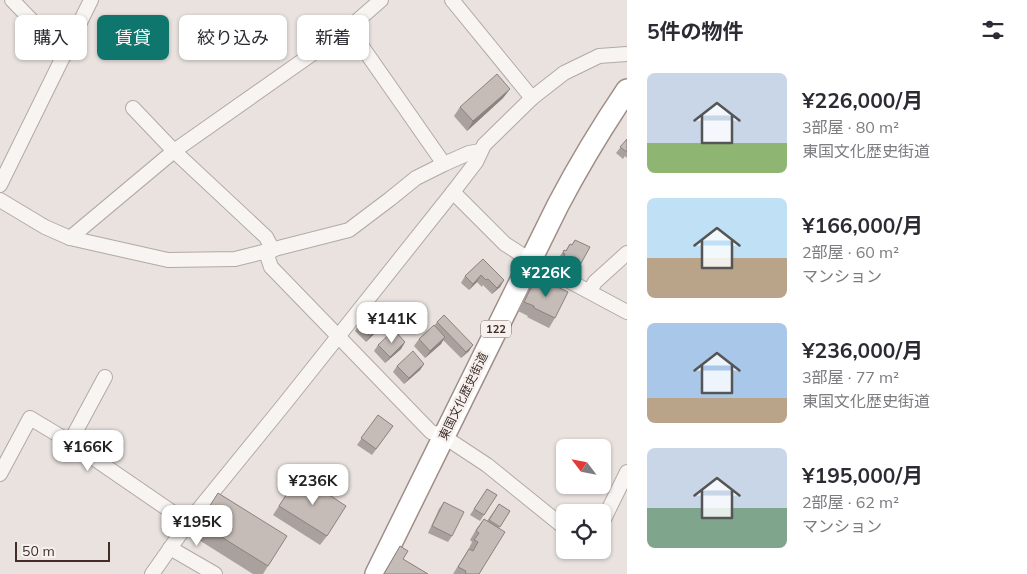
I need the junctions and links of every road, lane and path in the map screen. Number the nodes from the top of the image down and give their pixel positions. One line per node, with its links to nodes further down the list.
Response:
1 (12, 0): 5 (street)
2 (91, 0): 6 (street)
3 (380, 0): 7 (street)
4 (452, 0): 13 (street)
5 (26, 15)
6 (84, 15)
7 (363, 15)
8 (627, 54): 13 (street)
9 (369, 57): 17 (street)
10 (62, 60): 18 (street)
11 (304, 60): 16 (street)
12 (627, 90): 24 (highway, 東国文化歴史街道 / 122)
13 (532, 98): 15 (street)
14 (133, 108): 16 (street)
15 (480, 151): 17 (street); 19 (street)
16 (174, 152): 21 (street); 22 (street)
17 (444, 164): 22 (street)
18 (0, 185)
19 (453, 192): 24 (street); 27 (street)
20 (0, 200): 21 (street)
21 (70, 238): 22 (street)
22 (269, 251): 27 (street)
23 (627, 253): 25 (street)
24 (530, 260): 25 (street); 29 (highway, 東国文化歴史街道 / 122)
25 (590, 291): 26 (street)
26 (627, 312)
27 (338, 337): 29 (street); 35 (street)
28 (106, 377): 30 (street)
29 (443, 436): 34 (street); 39 (highway, 東国文化歴史街道 / 122)
30 (70, 442): 32 (street); 35 (street)
31 (627, 472): 33 (street)
32 (0, 474)
33 (611, 505)
34 (556, 521)
35 (188, 523): 36 (street)
36 (170, 548): 37 (street); 38 (street)
37 (152, 574)
38 (215, 574)
39 (376, 574)

